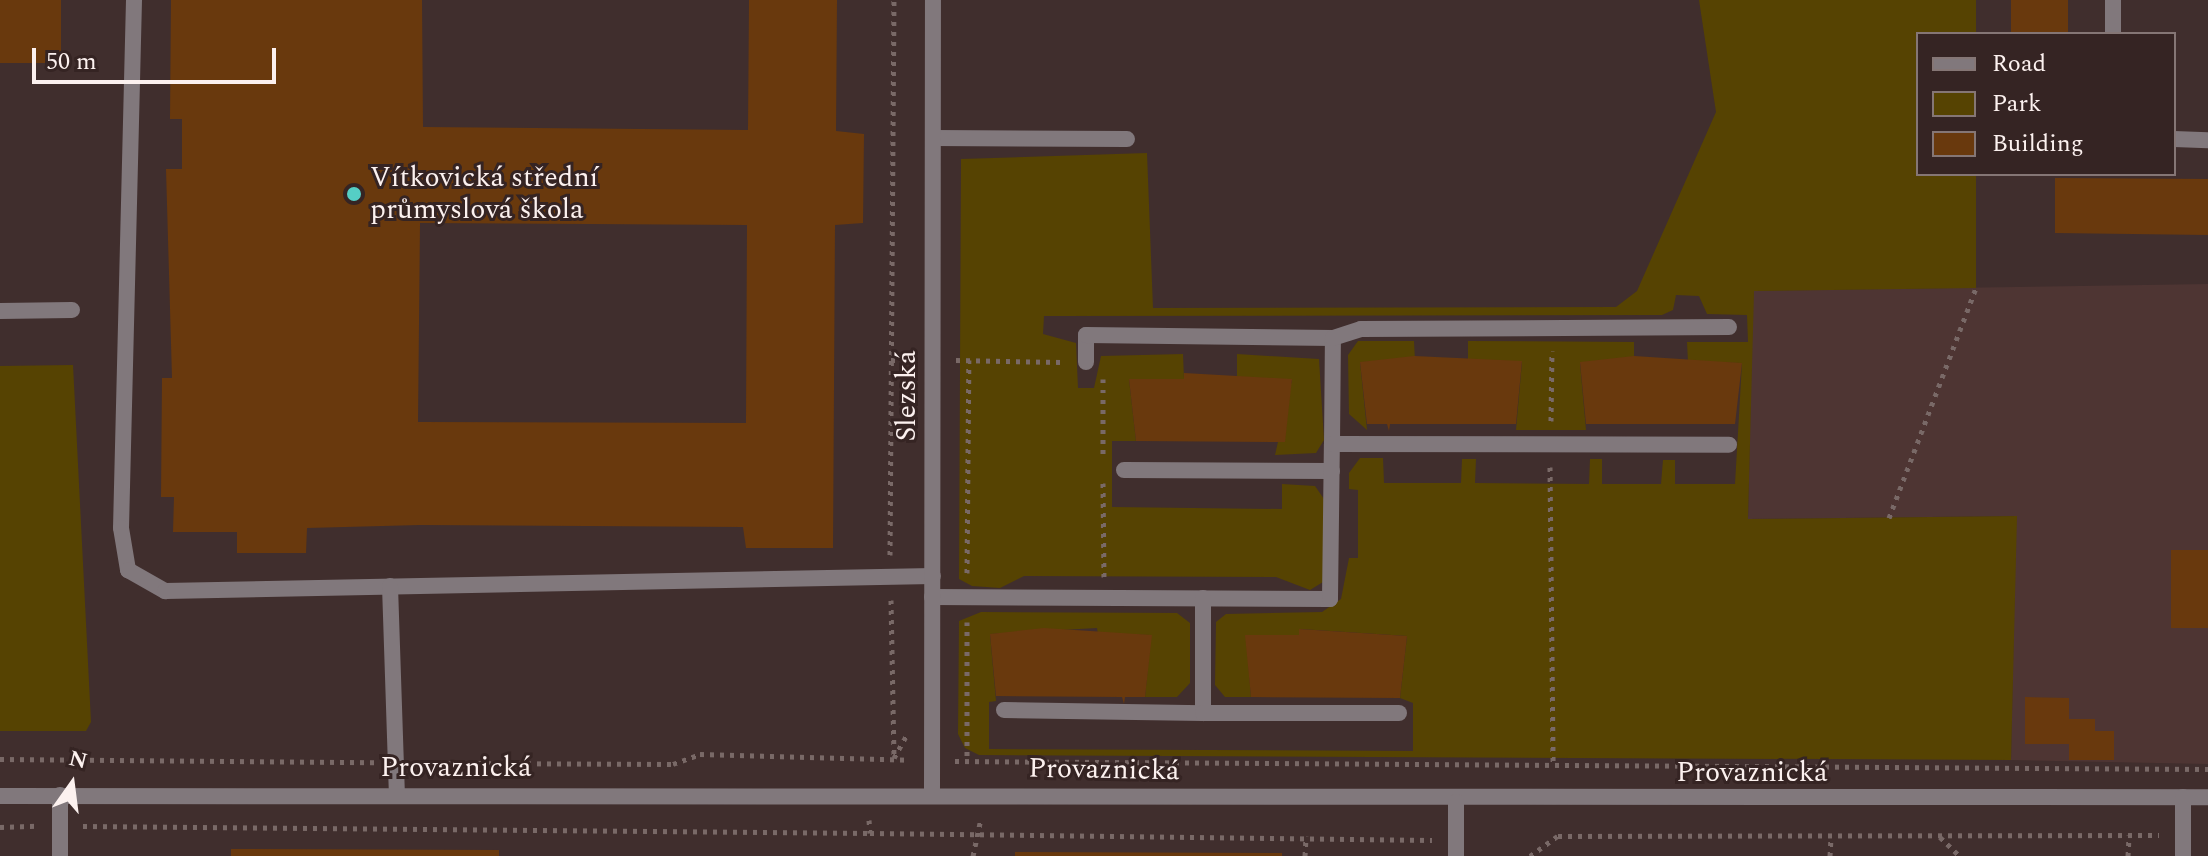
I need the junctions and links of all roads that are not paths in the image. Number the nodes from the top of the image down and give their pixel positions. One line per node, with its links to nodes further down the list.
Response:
1 (134, 0): 19 (street)
2 (933, 0): 5 (street, Slezská)
3 (2113, 0): 4 (street)
4 (2113, 32)
5 (933, 138): 6 (street); 18 (street, Slezská)
6 (1127, 139)
7 (2176, 139): 8 (street)
8 (2208, 140)
9 (72, 310): 10 (street)
10 (0, 311)
11 (1729, 327): 12 (street)
12 (1333, 338): 13 (street); 14 (street)
13 (1086, 362)
14 (1332, 444): 15 (street); 17 (street)
15 (1729, 445)
16 (1124, 470): 17 (street)
17 (1332, 471): 21 (street)
18 (933, 576): 19 (street); 20 (street, Slezská)
19 (390, 586): 26 (street)
20 (932, 597): 21 (street); 25 (street, Slezská)
21 (1203, 598): 23 (street)
22 (1004, 710): 23 (street)
23 (1203, 713): 24 (street)
24 (1399, 713)
25 (932, 791): 26 (street, Provaznická); 31 (street, Provaznická)
26 (397, 794): 27 (street, Provaznická)
27 (60, 795): 28 (street, Provaznická); 32 (street)
28 (0, 796)
29 (2183, 797): 30 (street, Provaznická); 31 (street, Provaznická); 34 (street)
30 (2208, 797)
31 (1456, 802): 33 (street)
32 (60, 856)
33 (1456, 856)
34 (2183, 856)

